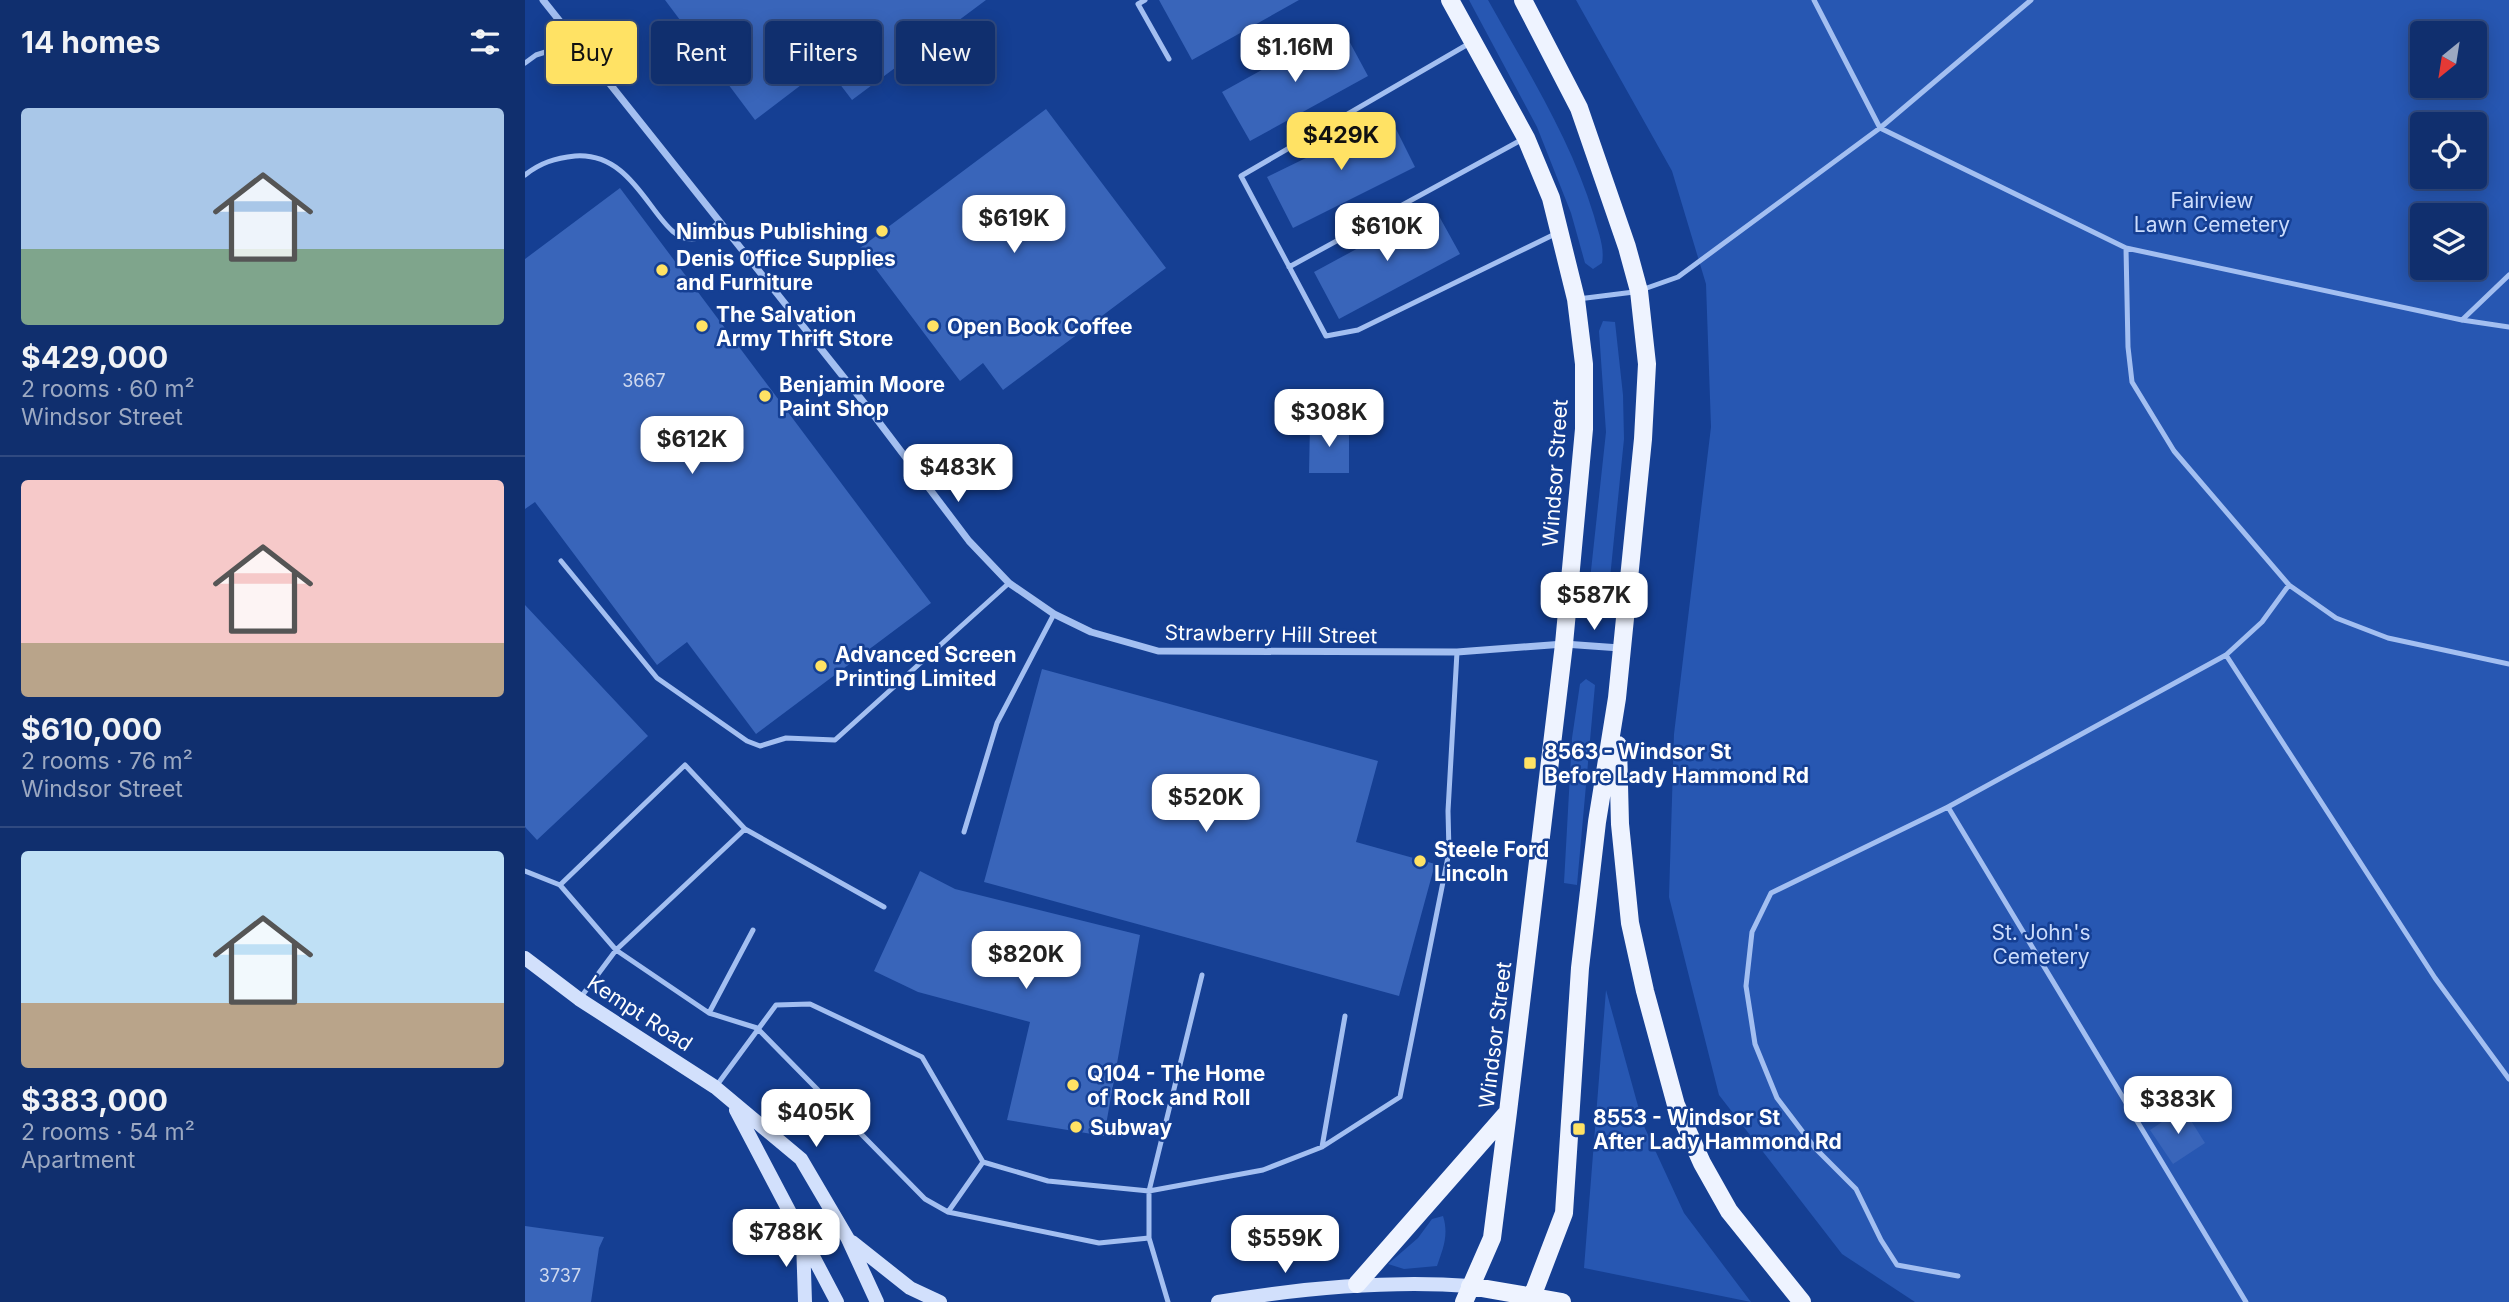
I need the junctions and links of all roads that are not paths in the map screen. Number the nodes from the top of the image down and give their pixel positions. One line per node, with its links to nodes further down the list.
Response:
1 (543, 0): 7 (street, Strawberry Hill Street)
2 (1145, 0): 10 (lane)
3 (1450, 0): 8 (main road, Windsor Street)
4 (1523, 0): 21 (main road)
5 (1814, 0): 13 (lane)
6 (2031, 0): 13 (lane)
7 (560, 21)
8 (1473, 41): 14 (main road, Windsor Street); 19 (lane)
9 (546, 52): 11 (lane)
10 (1169, 59)
11 (525, 63)
12 (610, 84): 16 (street, Strawberry Hill Street)
13 (1880, 128): 18 (lane); 21 (lane)
14 (1526, 138): 17 (main road, Windsor Street); 19 (lane)
15 (525, 175): 16 (lane)
16 (720, 221): 26 (street, Strawberry Hill Street)
17 (1560, 232): 19 (lane); 22 (main road, Windsor Street)
18 (2126, 248): 23 (lane); 27 (lane)
19 (1289, 267)
20 (2509, 275): 23 (lane)
21 (1639, 291): 22 (lane); 30 (main road)
22 (1576, 299): 29 (main road, Windsor Street)
23 (2462, 320): 24 (lane)
24 (2509, 327)
25 (561, 561): 26 (lane)
26 (1009, 583): 28 (street, Strawberry Hill Street)
27 (2289, 585): 32 (lane); 33 (lane)
28 (1054, 614): 31 (street, Strawberry Hill Street); 37 (lane)
29 (1564, 644): 30 (street, Strawberry Hill Street); 31 (street, Strawberry Hill Street); 52 (main road, Windsor Street)
30 (1622, 648): 34 (main road)
31 (1457, 652): 53 (lane)
32 (2226, 655): 35 (lane); 49 (lane)
33 (2509, 664)
34 (1617, 698): 63 (main road); 71 (main road)
35 (1948, 807): 60 (lane); 72 (lane)
36 (745, 830): 39 (lane); 40 (lane); 42 (lane)
37 (964, 832)
38 (525, 871): 39 (lane)
39 (560, 885): 42 (lane)
40 (884, 907)
41 (753, 930): 46 (lane)
42 (616, 950): 45 (lane); 46 (lane)
43 (525, 958): 45 (street, Kempt Road)
44 (1202, 975): 55 (lane)
45 (579, 999): 50 (street, Kempt Road)
46 (709, 1013): 48 (lane)
47 (1345, 1016): 53 (lane)
48 (757, 1028): 50 (lane); 54 (lane); 56 (lane)
49 (2509, 1079)
50 (715, 1087): 51 (street, Kempt Road)
51 (733, 1103): 57 (street, Kempt Road); 59 (street, Kempt Road)
52 (1508, 1112): 61 (main road); 62 (main road, Windsor Street)
53 (1322, 1147): 55 (lane)
54 (983, 1162): 55 (lane); 56 (lane)
55 (1149, 1191): 58 (lane)
56 (948, 1212): 58 (lane)
57 (803, 1235): 64 (street); 65 (street, Kempt Road)
58 (1149, 1238): 68 (lane)
59 (848, 1239): 66 (street, Kempt Road); 67 (street)
60 (1958, 1276)
61 (1357, 1284): 62 (street); 69 (street)
62 (1467, 1294): 63 (main road)
63 (1531, 1299): 70 (main road)
64 (805, 1302)
65 (837, 1302)
66 (877, 1302)
67 (940, 1302)
68 (1168, 1302)
69 (1217, 1302)
70 (1562, 1302)
71 (1802, 1302)
72 (2246, 1302)

